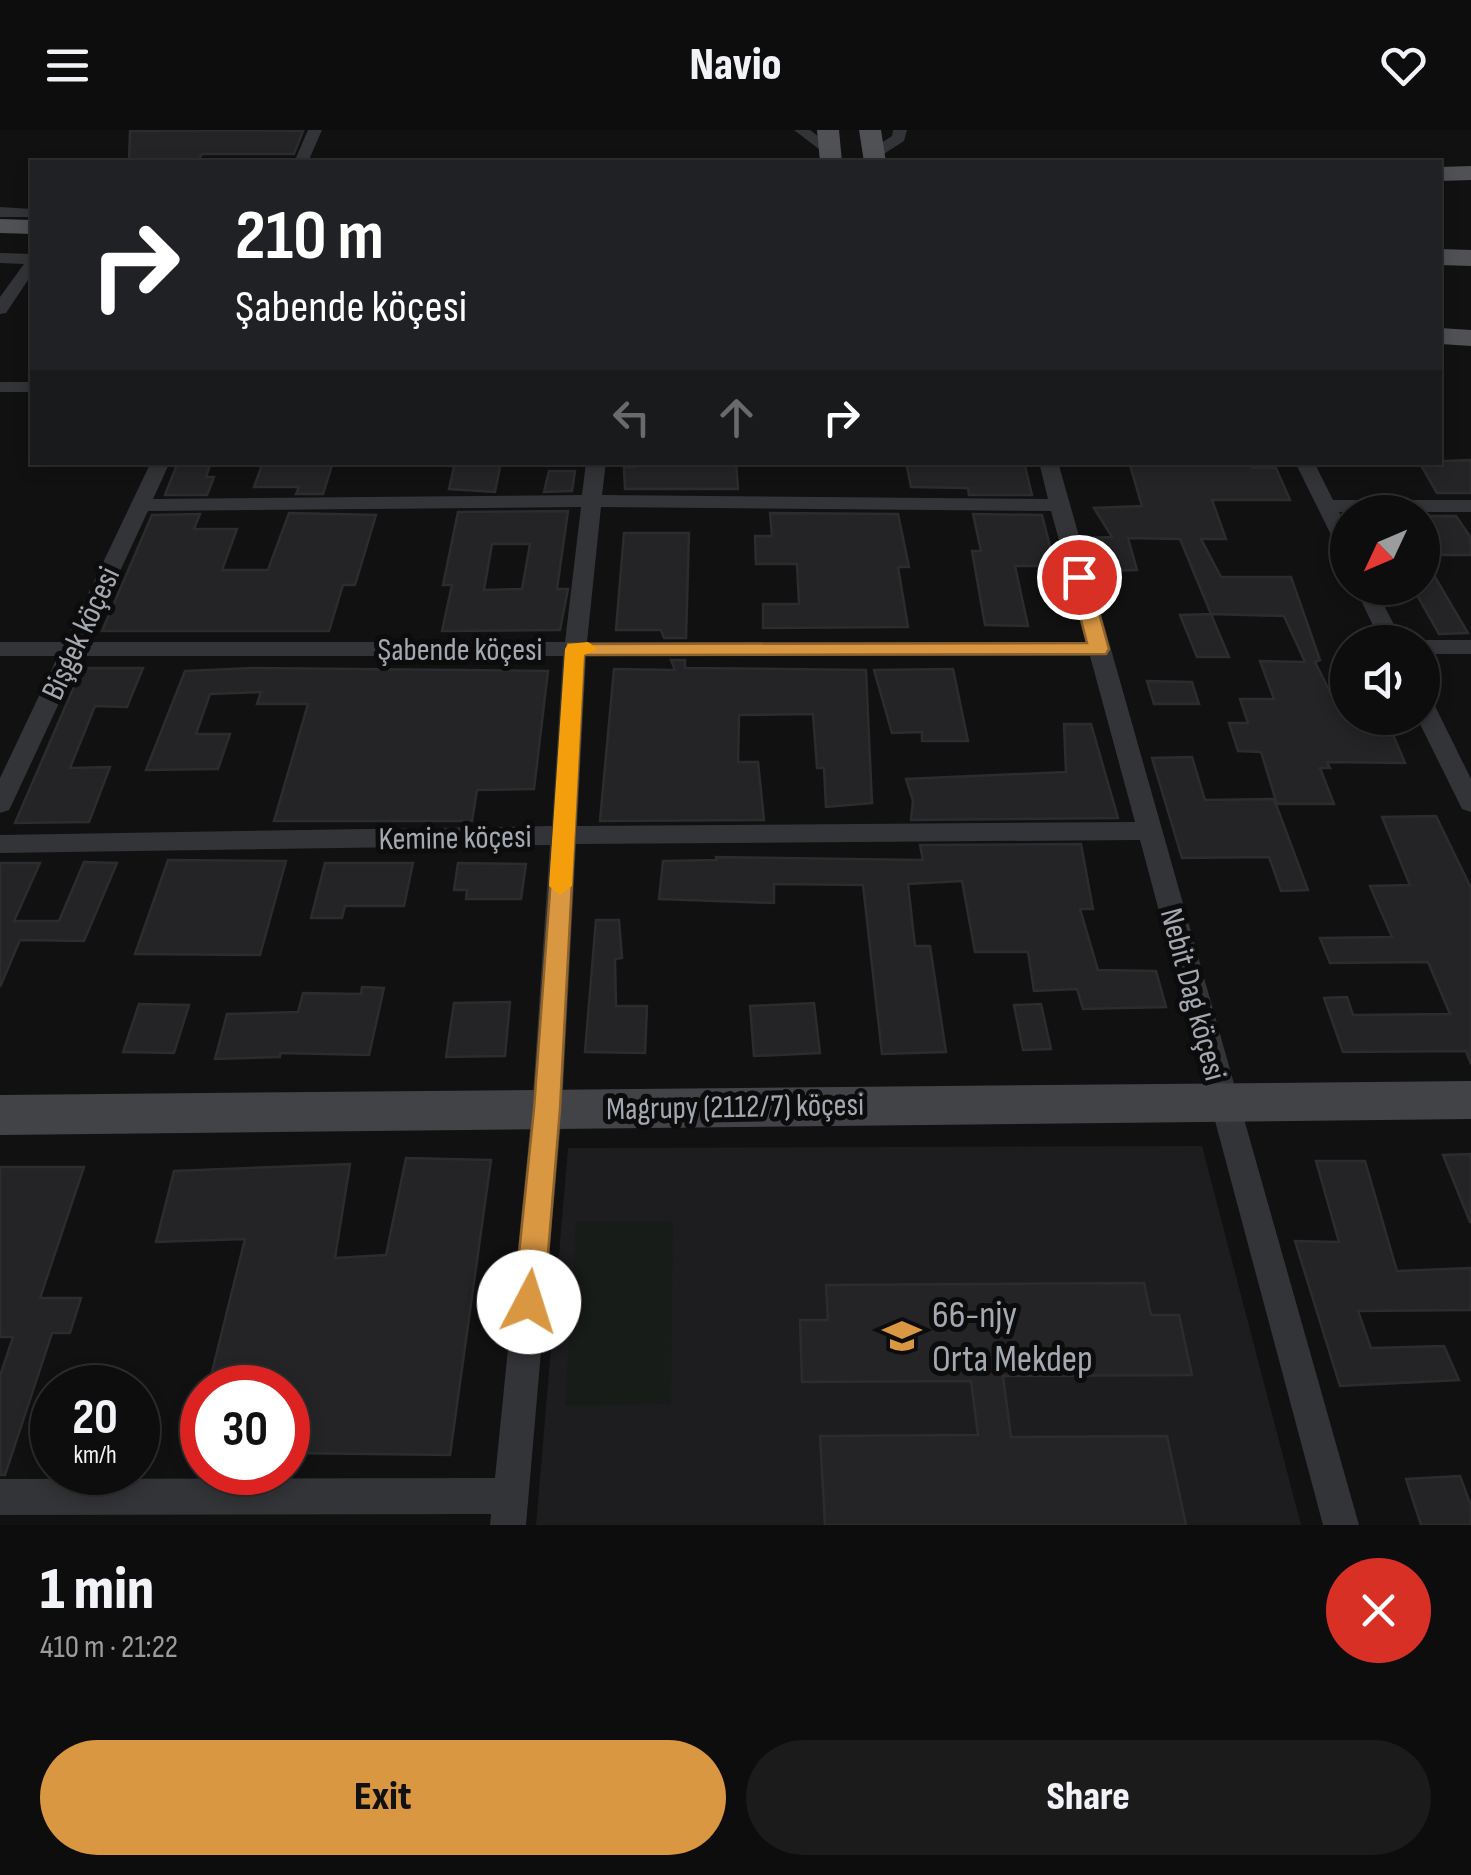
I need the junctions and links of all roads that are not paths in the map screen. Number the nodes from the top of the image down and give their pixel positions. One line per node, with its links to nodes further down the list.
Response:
1 (315, 130): 6 (street)
2 (802, 130): 4 (street)
3 (900, 130): 5 (street)
4 (829, 147)
5 (873, 149)
6 (301, 160)
7 (1471, 173): 8 (main road)
8 (1442, 174)
9 (0, 212): 10 (street)
10 (30, 213)
11 (0, 226): 12 (main road)
12 (30, 226)
13 (1442, 243): 14 (main road)
14 (1471, 243)
15 (0, 245): 16 (main road)
16 (30, 246)
17 (1442, 257): 19 (main road)
18 (0, 258): 20 (street)
19 (1471, 258)
20 (30, 261)
21 (30, 264): 22 (street)
22 (0, 309)
23 (1442, 336): 24 (main road)
24 (1471, 338)
25 (0, 388): 26 (street)
26 (30, 388)
27 (160, 465): 32 (street, Bişgek köçesi)
28 (596, 465): 31 (street)
29 (1049, 465): 33 (street, Nebit Dag köçesi)
30 (1305, 465): 34 (street)
31 (590, 500): 32 (street); 33 (street); 41 (street)
32 (141, 505): 40 (street, Bişgek köçesi)
33 (1059, 505): 42 (street, Nebit Dag köçesi)
34 (1325, 506): 35 (street); 36 (street)
35 (1471, 506)
36 (1330, 516)
37 (1440, 647): 38 (street)
38 (1471, 647)
39 (0, 648): 40 (street, Şabende köçesi)
40 (73, 649): 41 (street, Şabende köçesi); 45 (street, Bişgek köçesi)
41 (575, 649): 42 (street, Şabende köçesi); 47 (street)
42 (1099, 649): 46 (street, Nebit Dag köçesi)
43 (1438, 735): 44 (street)
44 (1471, 802)
45 (0, 804)
46 (1149, 831): 47 (street, Kemine köçesi); 49 (street, Nebit Dag köçesi)
47 (564, 835): 48 (street, Kemine köçesi); 51 (street)
48 (0, 844)
49 (1224, 1100): 50 (street, Magrupy (2112/7) köçesi); 51 (street, Magrupy (2112/7) köçesi); 55 (street, Nebit Dag köçesi)
50 (1471, 1100)
51 (547, 1109): 52 (street, Magrupy (2112/7) köçesi); 54 (street)
52 (0, 1114)
53 (0, 1497): 54 (street)
54 (509, 1511)
55 (1341, 1525)

